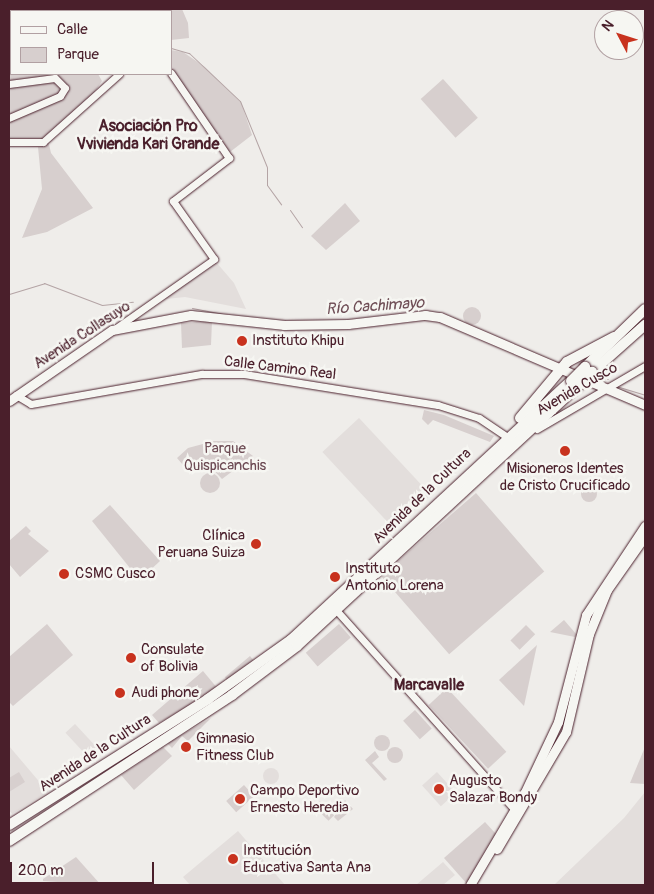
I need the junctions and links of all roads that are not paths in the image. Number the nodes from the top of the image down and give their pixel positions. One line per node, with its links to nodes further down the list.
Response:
1 (172, 74): 8 (street, Avenida Collasuyo)
2 (117, 75): 5 (street)
3 (9, 84): 4 (street)
4 (9, 118)
5 (9, 142)
6 (645, 309): 9 (highway, Avenida de la Cultura)
7 (645, 325): 12 (highway, Avenida de la Cultura)
8 (117, 330): 11 (main road); 15 (main road, Avenida Collasuyo)
9 (614, 337): 11 (highway); 12 (highway, Avenida de la Cultura)
10 (645, 366): 14 (street, Avenida Cusco)
11 (562, 368): 13 (main road); 18 (highway)
12 (589, 370): 13 (highway, Avenida de la Cultura, bridge)
13 (573, 381): 14 (main road); 17 (highway, Avenida de la Cultura); 18 (highway, Avenida de la Cultura)
14 (601, 390): 16 (main road); 17 (street, Avenida Cusco)
15 (12, 398): 18 (street, Calle Camino Real)
16 (645, 405)
17 (523, 436): 19 (highway, Avenida de la Cultura)
18 (507, 437): 19 (highway, Avenida de la Cultura)
19 (440, 507): 22 (highway, Avenida de la Cultura)
20 (645, 526): 24 (main road)
21 (645, 536): 24 (main road)
22 (370, 573): 23 (highway, Avenida de la Cultura); 25 (highway, Avenida de la Cultura)
23 (337, 612): 24 (street); 26 (highway, Avenida de la Cultura)
24 (518, 812): 27 (main road); 28 (main road)
25 (9, 825)
26 (9, 841)
27 (470, 885)
28 (475, 885)

